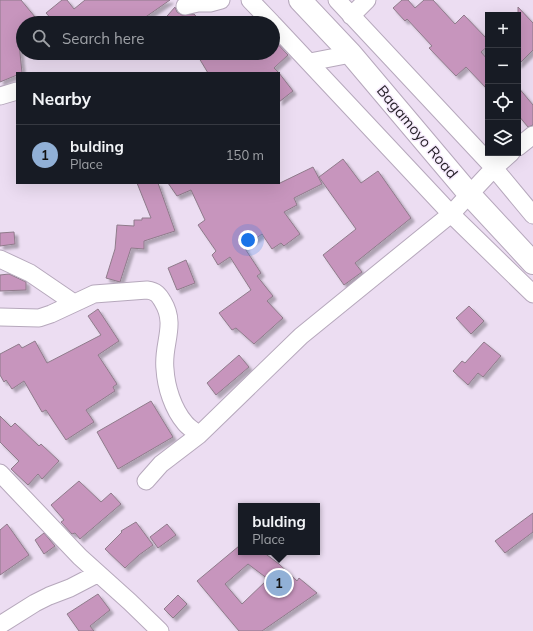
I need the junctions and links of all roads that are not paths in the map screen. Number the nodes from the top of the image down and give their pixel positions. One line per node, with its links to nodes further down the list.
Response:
1 (220, 0): 6 (street)
2 (250, 0): 7 (street)
3 (300, 0): 10 (highway, Bagamoyo Road)
4 (337, 0): 8 (street)
5 (367, 0): 8 (street)
6 (185, 6)
7 (266, 16)
8 (351, 16): 17 (street)
9 (280, 30): 11 (street)
10 (351, 54): 11 (street); 18 (highway, Bagamoyo Road)
11 (310, 62): 19 (street)
12 (16, 91): 13 (street)
13 (0, 96)
14 (533, 135): 15 (street)
15 (521, 145)
16 (508, 156): 17 (street)
17 (494, 168): 18 (street); 20 (street)
18 (470, 195): 19 (street); 22 (highway, Bagamoyo Road)
19 (451, 214): 23 (street); 26 (street)
20 (533, 215)
21 (0, 259): 24 (street)
22 (533, 264)
23 (533, 294)
24 (74, 303): 25 (street); 26 (street)
25 (0, 318)
26 (199, 435): 28 (street)
27 (0, 472): 29 (street)
28 (146, 481)
29 (97, 574): 30 (street); 31 (street)
30 (0, 624)
31 (160, 631)

